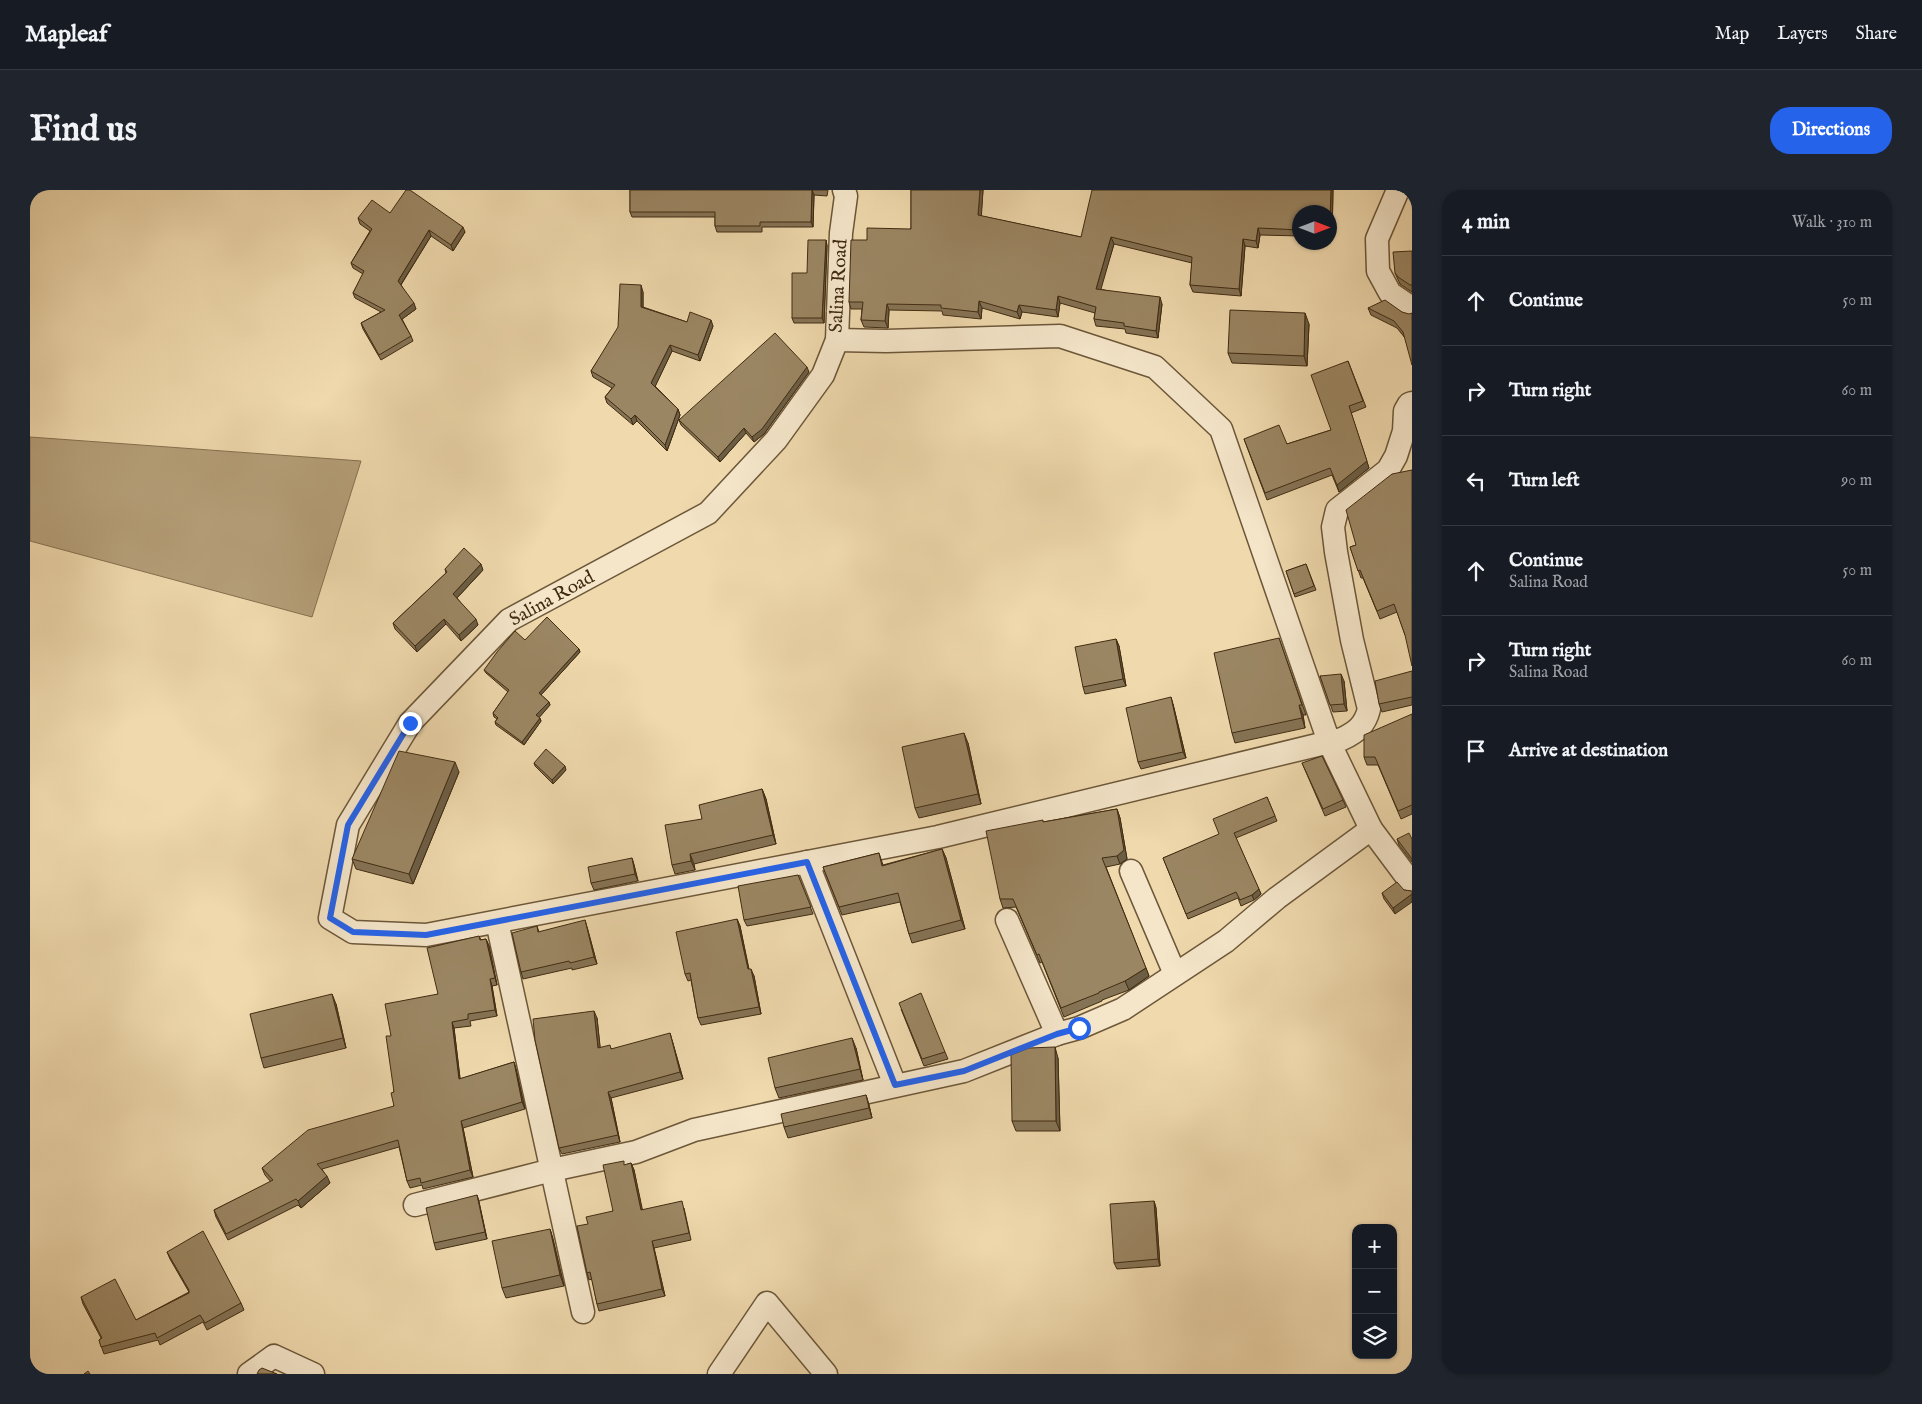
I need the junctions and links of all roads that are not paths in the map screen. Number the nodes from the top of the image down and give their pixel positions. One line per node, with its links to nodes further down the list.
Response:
1 (844, 190): 4 (street, Salina Road)
2 (1398, 190): 3 (street)
3 (1412, 308)
4 (837, 340): 6 (street); 12 (street, Salina Road)
5 (1412, 403): 6 (street)
6 (1329, 742): 7 (street); 8 (street)
7 (1371, 829): 10 (street); 13 (street)
8 (807, 862): 12 (street); 15 (street)
9 (1131, 871): 13 (street)
10 (1412, 884)
11 (1007, 920): 14 (street)
12 (498, 922): 16 (street)
13 (1175, 974): 14 (street)
14 (1057, 1034): 15 (street)
15 (895, 1085): 16 (street)
16 (552, 1170): 17 (street); 18 (street)
17 (415, 1205)
18 (583, 1312)
19 (249, 1374): 20 (street)
20 (313, 1374)
21 (719, 1374): 22 (street)
22 (826, 1374)

